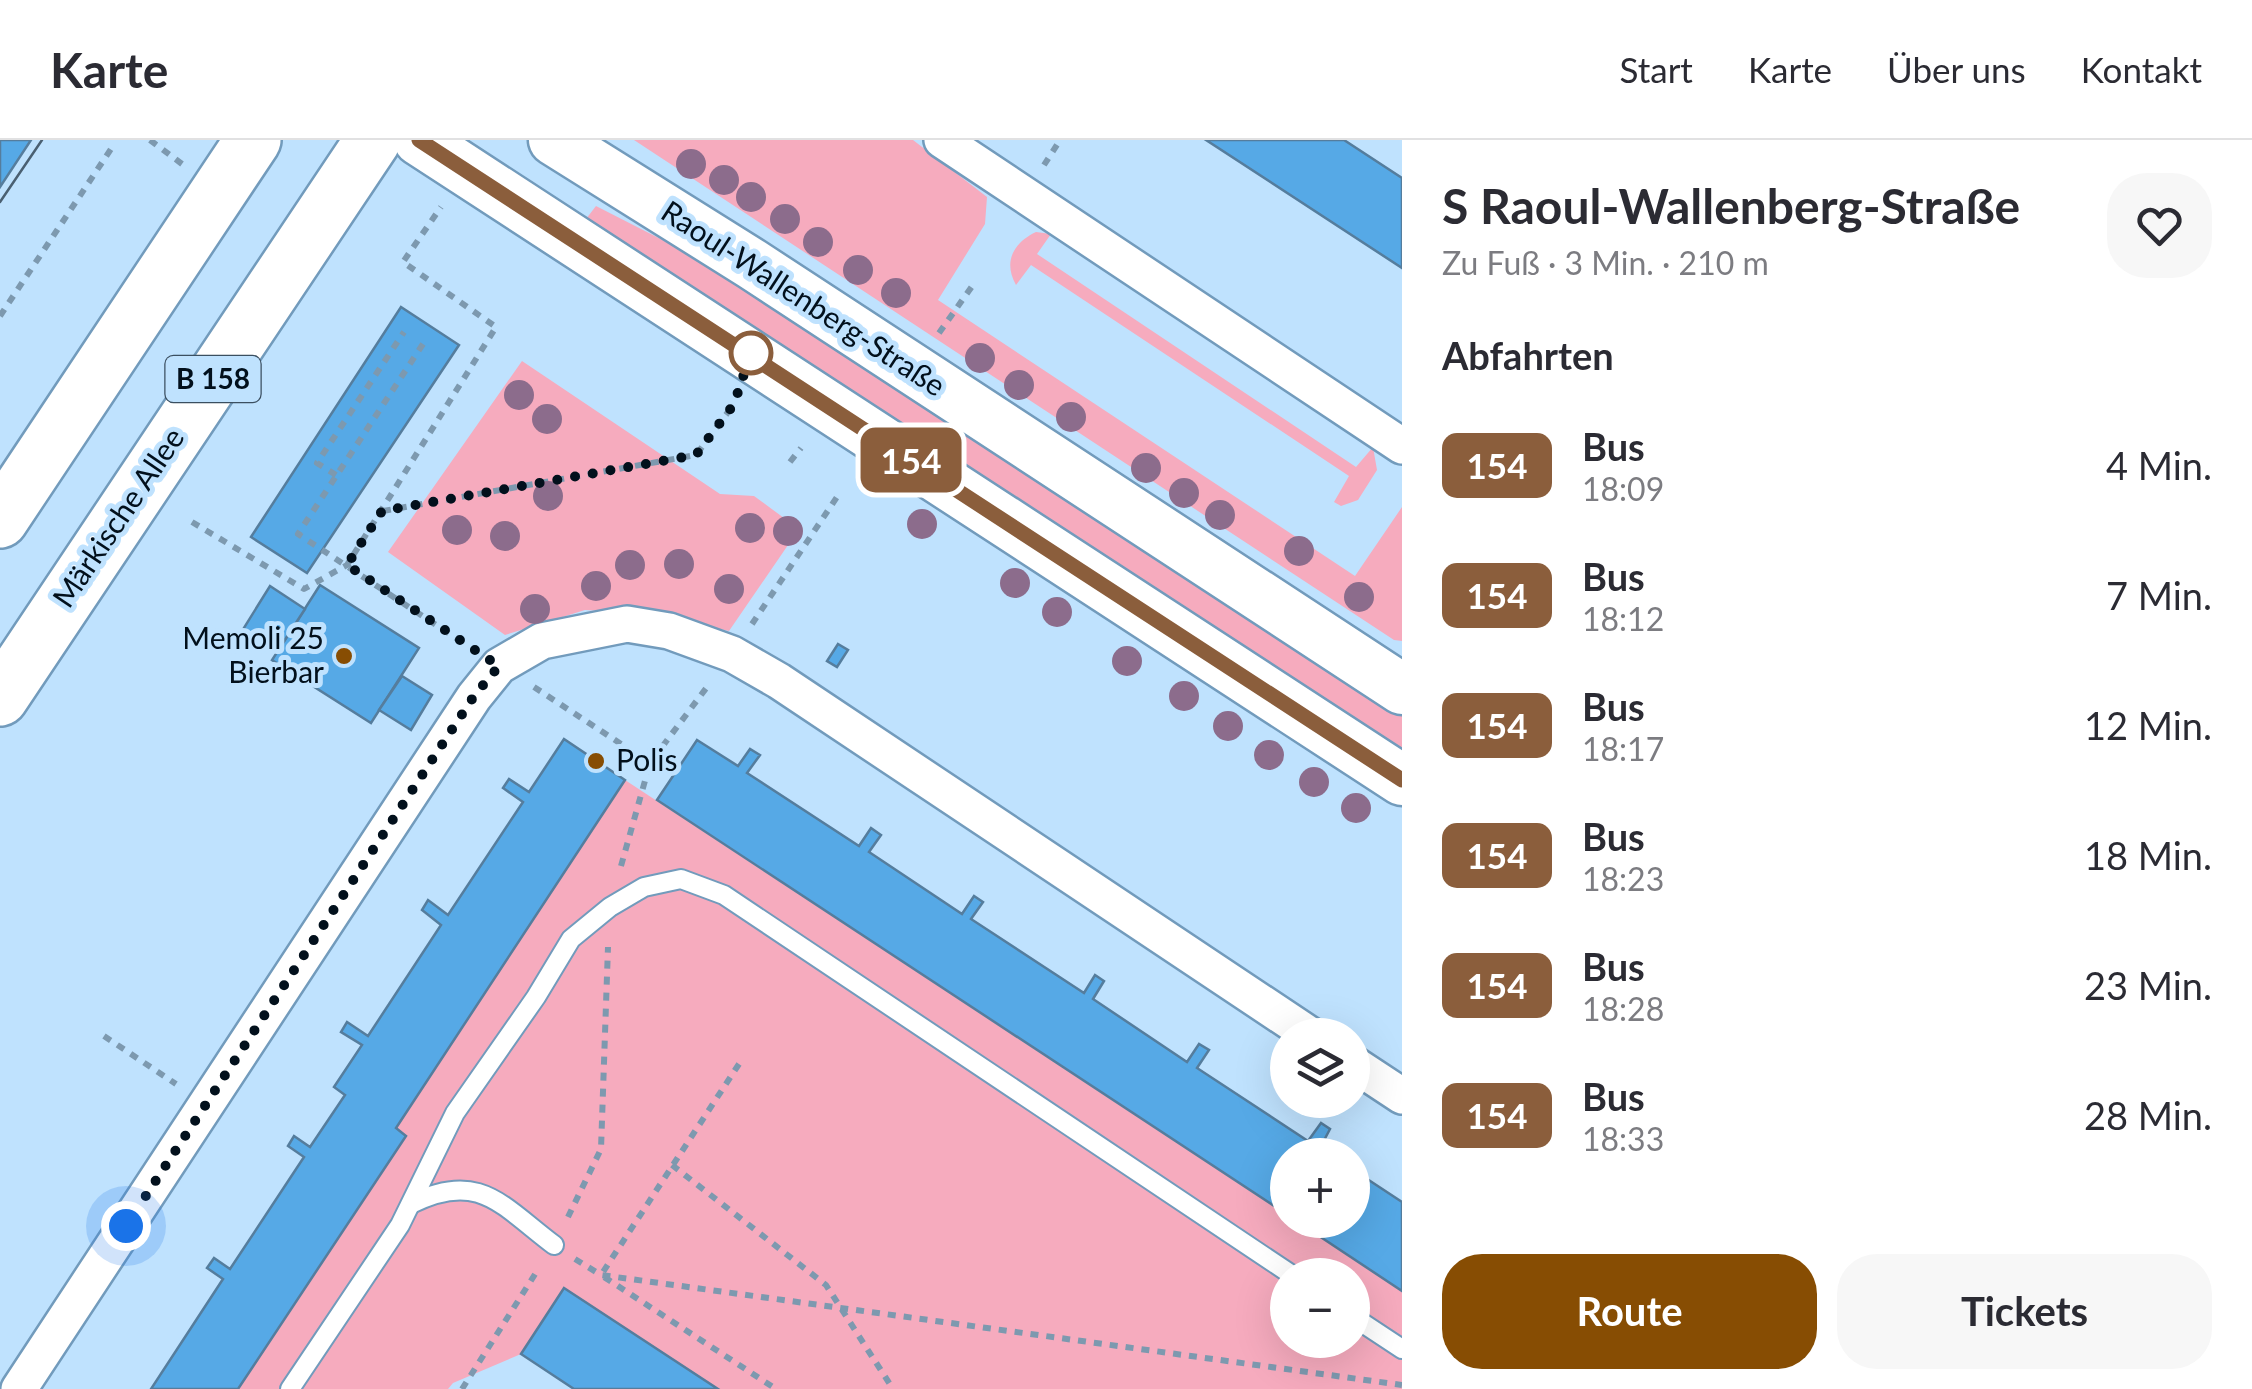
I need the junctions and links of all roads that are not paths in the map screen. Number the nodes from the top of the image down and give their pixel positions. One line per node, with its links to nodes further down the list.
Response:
1 (253, 140): 7 (main road)
2 (374, 140): 9 (main road, Märkische Allee / B 158)
3 (420, 140): 10 (main road)
4 (554, 140): 8 (main road, Raoul-Wallenberg-Straße)
5 (942, 140): 6 (street)
6 (1402, 446)
7 (0, 520)
8 (1402, 688)
9 (0, 698)
10 (1402, 780)
11 (1285, 1018): 19 (street)
12 (1370, 1075): 13 (street)
13 (1402, 1096)
14 (410, 1204): 15 (lane); 16 (lane); 20 (lane)
15 (554, 1245)
16 (1270, 1260)
17 (1370, 1328): 18 (lane)
18 (1402, 1349)
19 (19, 1389)
20 (290, 1389)

